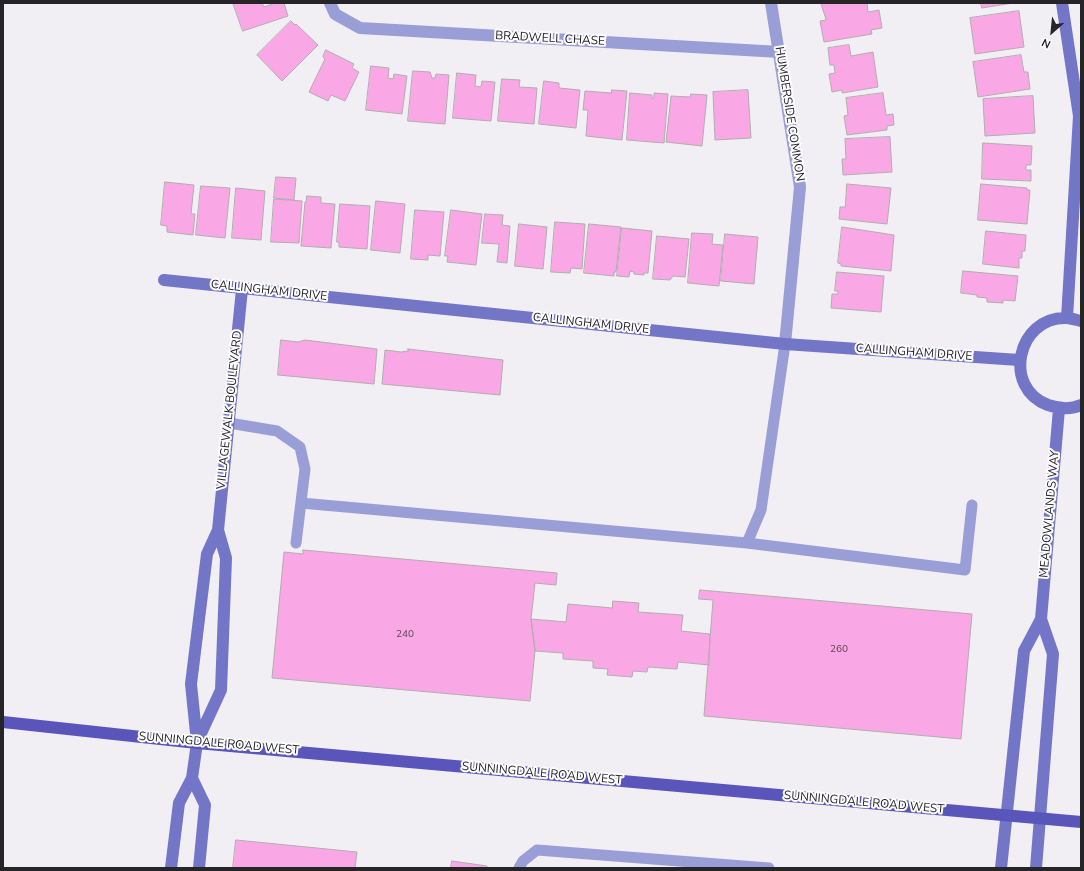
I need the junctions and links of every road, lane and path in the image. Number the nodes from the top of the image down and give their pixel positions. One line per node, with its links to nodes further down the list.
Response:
1 (330, 3): 4 (street, BRADWELL CHASE)
2 (771, 3): 4 (street, HUMBERSIDE COMMON)
3 (1062, 3): 7 (street)
4 (780, 52): 9 (street, HUMBERSIDE COMMON)
5 (164, 280): 6 (street, CALLINGHAM DRIVE)
6 (242, 288): 9 (street, CALLINGHAM DRIVE); 13 (street, VILLAGEWALK BOULEVARD)
7 (1066, 318): 8 (street); 10 (street)
8 (1081, 321)
9 (785, 344): 10 (street, CALLINGHAM DRIVE); 18 (lane)
10 (1019, 360): 12 (street)
11 (1081, 405): 12 (street)
12 (1059, 408): 19 (street, MEADOWLANDS WAY)
13 (228, 423): 14 (lane); 16 (street, VILLAGEWALK BOULEVARD)
14 (301, 502): 17 (lane); 18 (lane)
15 (972, 505): 18 (lane)
16 (218, 530): 21 (street, VILLAGEWALK BOULEVARD); 21 (street, VILLAGEWALK BOULEVARD)
17 (296, 543)
18 (747, 543)
19 (1040, 619): 23 (street, MEADOWLANDS WAY); 24 (street, MEADOWLANDS WAY)
20 (3, 722): 21 (main road, SUNNINGDALE ROAD WEST)
21 (197, 743): 22 (street, VILLAGEWALK BOULEVARD); 23 (main road, SUNNINGDALE ROAD WEST)
22 (192, 778): 27 (street, VILLAGEWALK BOULEVARD); 28 (street)
23 (1007, 816): 24 (main road, SUNNINGDALE ROAD WEST); 31 (street, MEADOWLANDS WAY)
24 (1041, 818): 25 (main road, SUNNINGDALE ROAD WEST); 32 (street, MEADOWLANDS WAY)
25 (1081, 822)
26 (706, 865): 29 (lane); 30 (lane)
27 (171, 868)
28 (199, 868)
29 (519, 868)
30 (769, 868)
31 (1001, 868)
32 (1036, 868)

